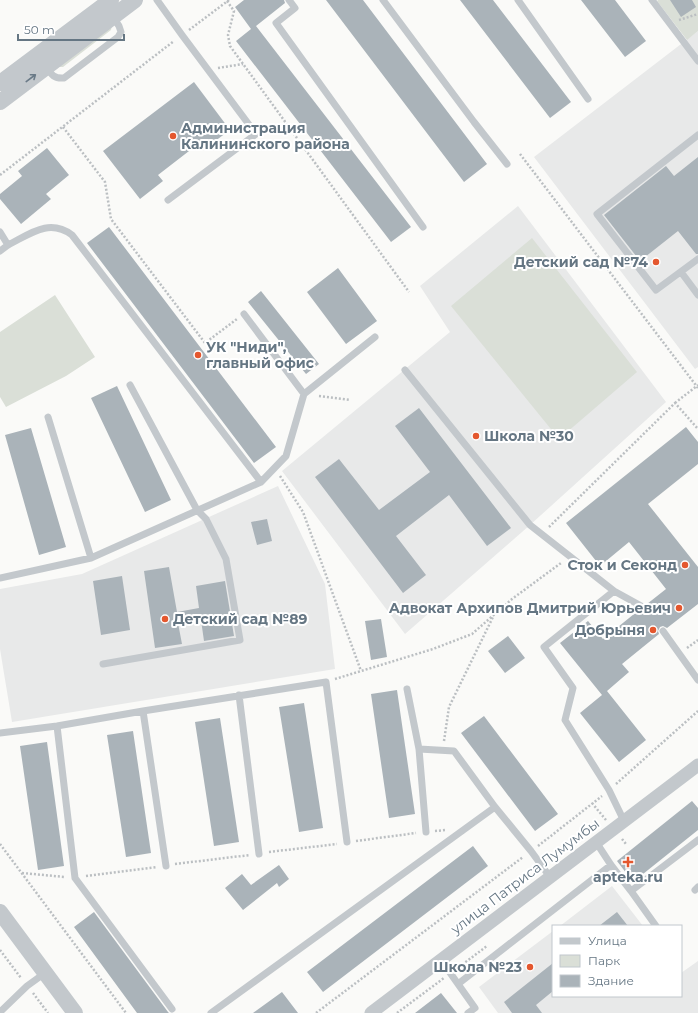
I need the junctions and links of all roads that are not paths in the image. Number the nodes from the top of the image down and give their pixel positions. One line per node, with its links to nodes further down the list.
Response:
1 (135, 0): 7 (street)
2 (158, 0): 15 (lane)
3 (289, 0): 16 (lane)
4 (383, 0): 14 (lane)
5 (518, 0): 11 (lane)
6 (652, 0): 9 (lane)
7 (107, 5): 8 (street)
8 (41, 61): 10 (street); 12 (street, one-way to 8)
9 (698, 61)
10 (0, 83)
11 (588, 99)
12 (0, 102)
13 (698, 135): 21 (lane)
14 (507, 164)
15 (168, 200)
16 (423, 227)
17 (0, 232): 18 (lane)
18 (8, 245): 19 (lane); 29 (lane)
19 (0, 251)
20 (698, 259): 21 (lane)
21 (681, 272): 22 (lane)
22 (698, 295)
23 (244, 314): 27 (lane)
24 (375, 337): 27 (lane)
25 (405, 370): 33 (lane)
26 (130, 385): 30 (lane)
27 (304, 394): 29 (lane)
28 (48, 417): 31 (lane)
29 (261, 482): 30 (lane)
30 (197, 510): 31 (lane); 36 (lane)
31 (90, 558): 32 (lane)
32 (0, 578)
33 (614, 591): 34 (lane); 46 (lane)
34 (643, 607)
35 (663, 631): 37 (lane)
36 (103, 664)
37 (698, 680)
38 (406, 689): 43 (lane)
39 (239, 695): 40 (lane); 49 (lane); 51 (lane)
40 (143, 711): 41 (lane); 53 (lane)
41 (57, 726): 42 (lane); 61 (lane)
42 (0, 733)
43 (418, 749): 45 (lane); 47 (lane)
44 (698, 765): 46 (street, улица Патриса Лумумбы)
45 (495, 807): 54 (lane); 64 (lane)
46 (624, 821): 50 (street, улица Патриса Лумумбы)
47 (426, 832)
48 (698, 840): 55 (lane)
49 (347, 842)
50 (596, 842): 52 (lane); 54 (street, улица Патриса Лумумбы)
51 (259, 854)
52 (611, 865): 55 (lane); 60 (lane)
53 (166, 866)
54 (550, 877): 58 (street, улица Патриса Лумумбы)
55 (631, 891): 57 (lane)
56 (0, 912): 59 (street)
57 (655, 925)
58 (441, 960): 60 (lane); 65 (street, улица Патриса Лумумбы)
59 (45, 973): 62 (lane); 63 (street)
60 (458, 984): 66 (lane)
61 (172, 1008)
62 (0, 1012)
63 (75, 1013)
64 (211, 1013)
65 (371, 1013)
66 (468, 1013)

